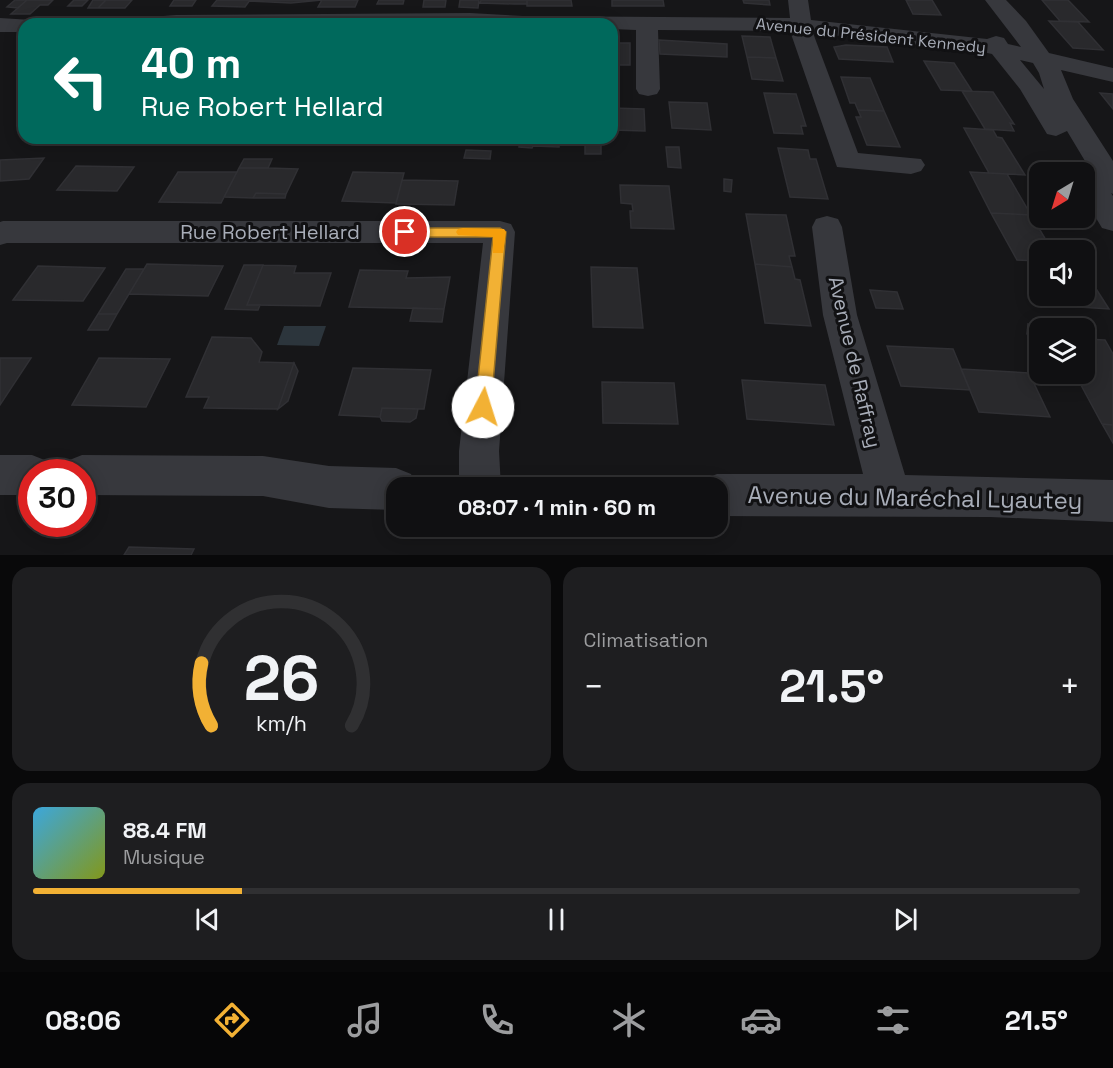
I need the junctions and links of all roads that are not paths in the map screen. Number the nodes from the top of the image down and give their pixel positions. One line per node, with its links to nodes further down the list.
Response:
1 (978, 0): 8 (street)
2 (995, 0): 9 (street)
3 (798, 12): 5 (street, Avenue du Président Kennedy); 8 (street, Avenue du Président Kennedy); 13 (street)
4 (618, 23): 5 (street, Avenue du Président Kennedy)
5 (646, 23): 11 (street)
6 (0, 25): 7 (street)
7 (18, 25)
8 (998, 48): 9 (street, Avenue du Président Kennedy); 12 (street)
9 (1041, 58): 10 (street, Avenue du Président Kennedy); 14 (street)
10 (1113, 75)
11 (648, 89)
12 (1077, 162)
13 (911, 165)
14 (1113, 184)
15 (1095, 191): 16 (street)
16 (1113, 220)
17 (827, 227): 23 (street, Avenue de Raffray)
18 (0, 234): 20 (street, Rue Robert Hellard)
19 (96, 475): 21 (street)
20 (480, 477)
21 (386, 489)
22 (728, 495): 23 (street, Avenue du Maréchal Lyautey)
23 (890, 496): 24 (street, Avenue du Maréchal Lyautey)
24 (1113, 501)

